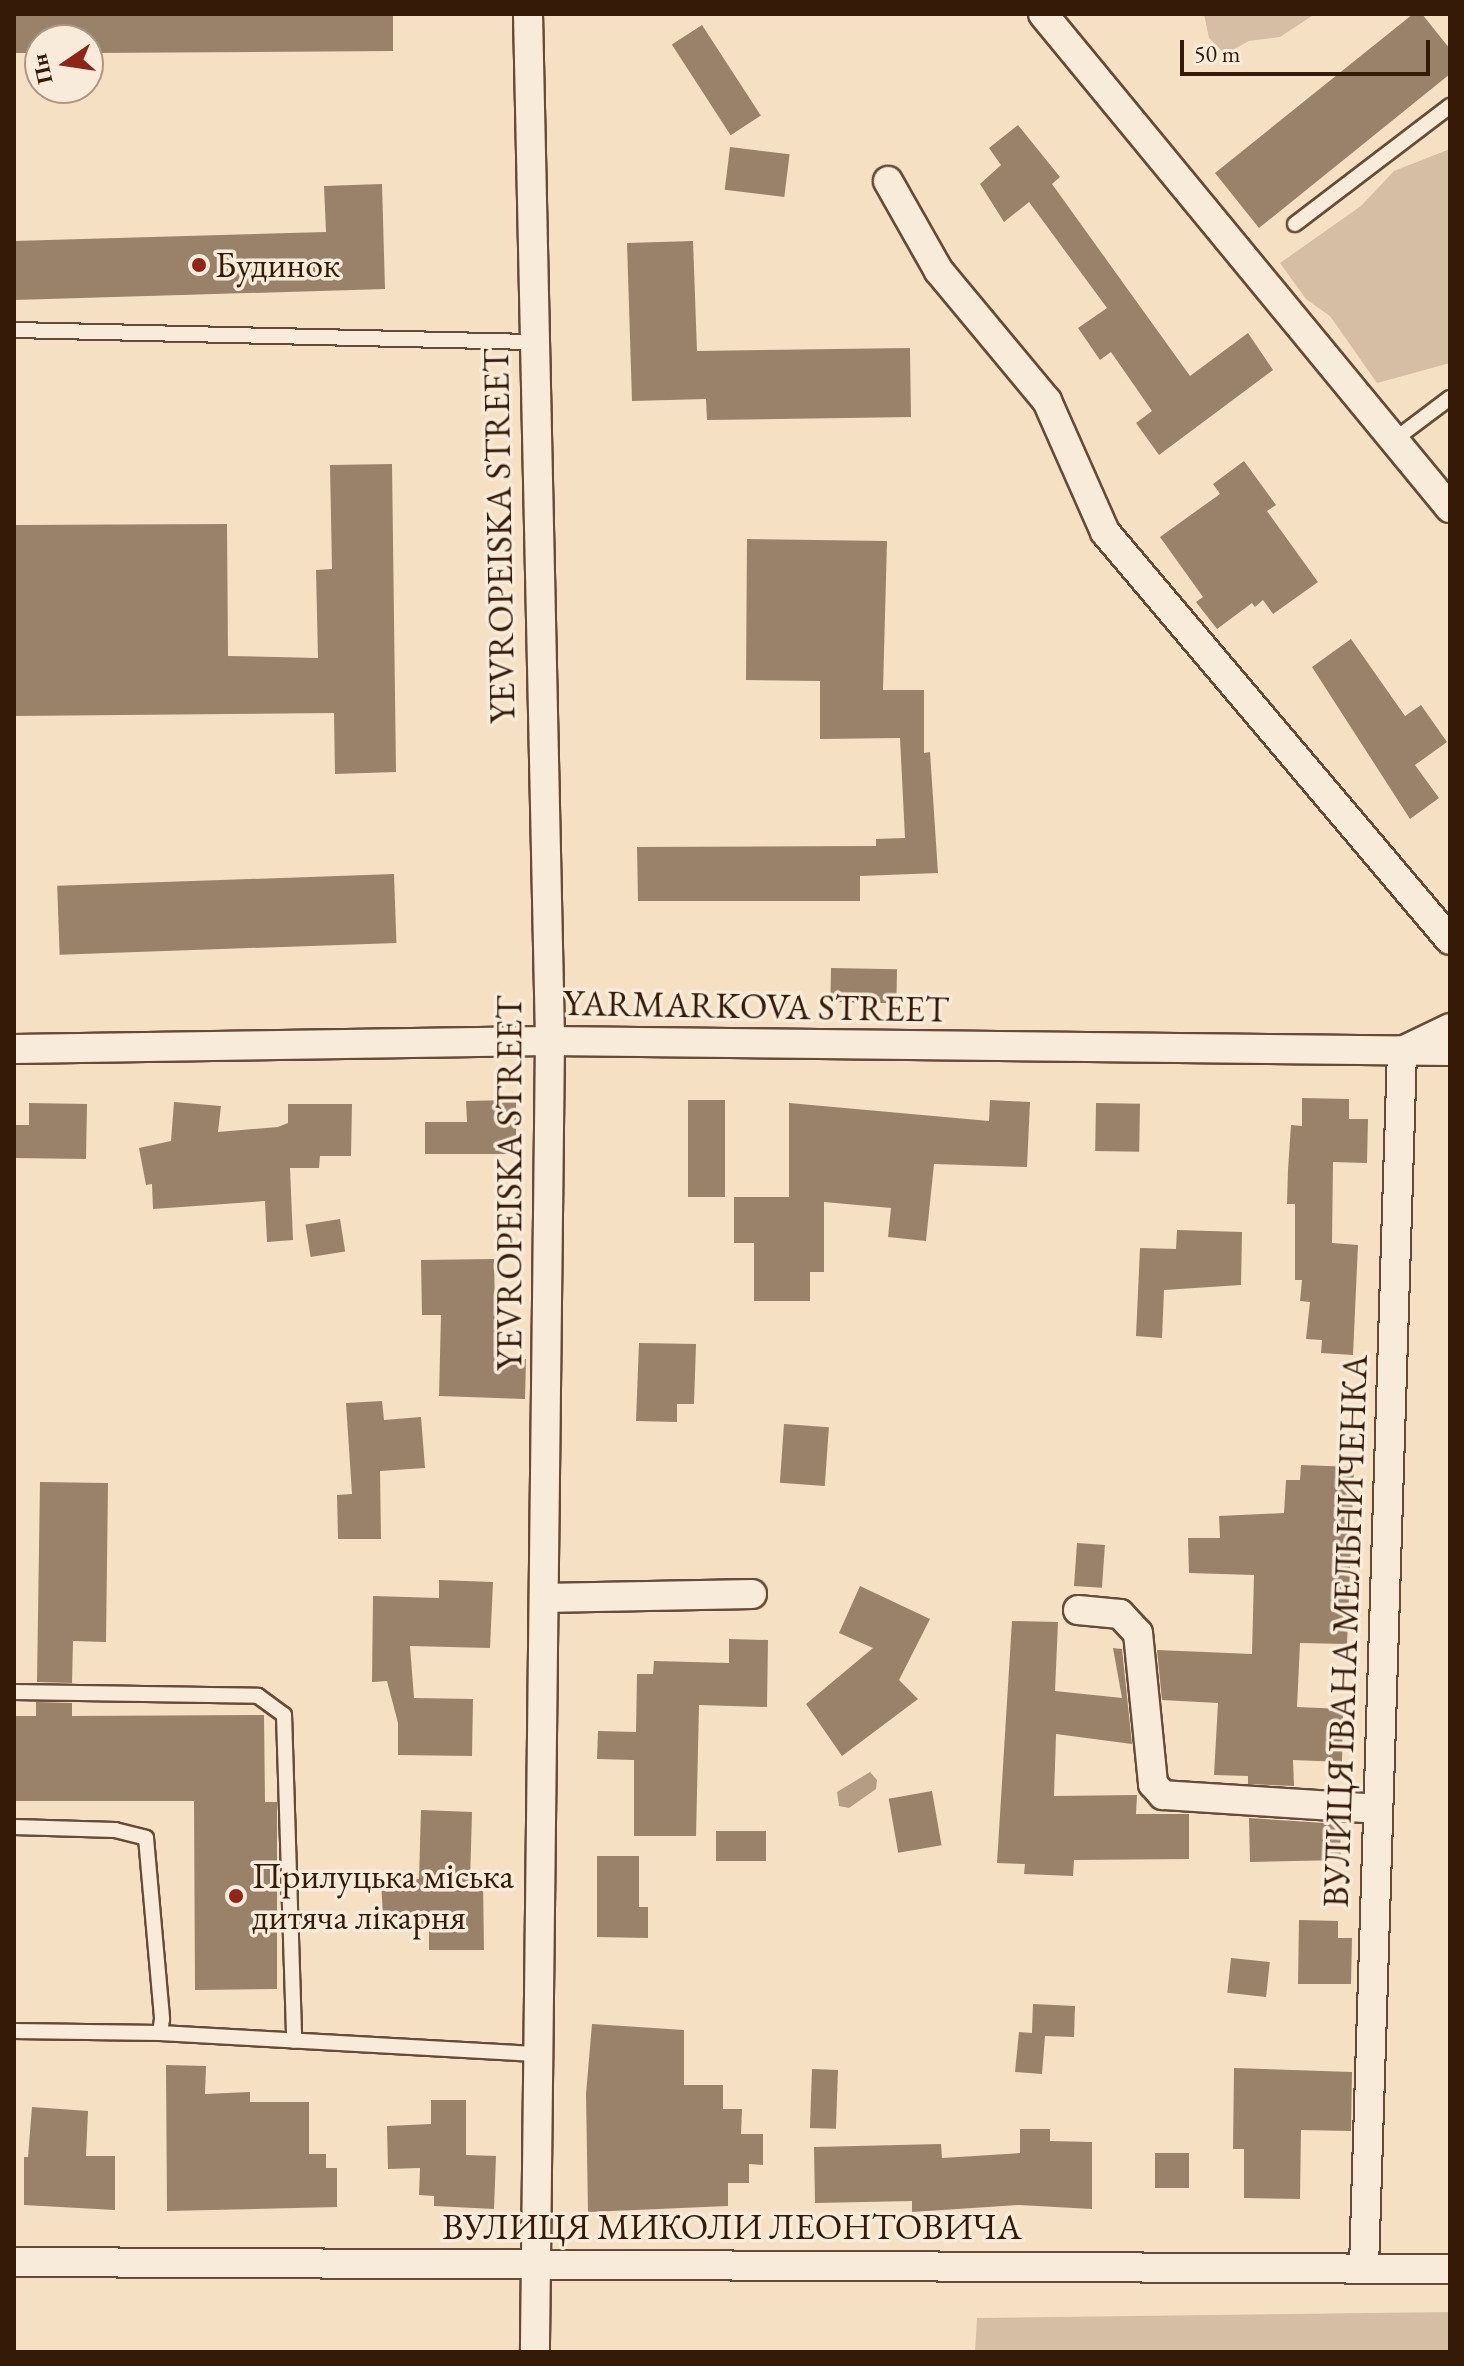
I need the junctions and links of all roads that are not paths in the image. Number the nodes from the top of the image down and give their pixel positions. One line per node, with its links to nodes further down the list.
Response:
1 (528, 14): 7 (street, YEVROPEISKA STREET)
2 (1043, 14): 9 (street)
3 (1450, 106): 5 (lane)
4 (888, 181): 11 (street)
5 (1295, 224)
6 (14, 330): 7 (lane)
7 (532, 342): 13 (street, YEVROPEISKA STREET)
8 (1450, 398): 9 (lane)
9 (1394, 440): 10 (street)
10 (1450, 508)
11 (1450, 940)
12 (1450, 1028): 15 (street)
13 (550, 1041): 14 (street, YARMARKOVA STREET); 15 (street, YARMARKOVA STREET); 18 (street, YEVROPEISKA STREET)
14 (14, 1049)
15 (1402, 1051): 16 (street, YARMARKOVA STREET); 21 (street, ВУЛИЦЯ ІВАНА МЕЛЬНИЧЕНКА)
16 (1450, 1051)
17 (752, 1594): 18 (street)
18 (544, 1598): 26 (street, YEVROPEISKA STREET)
19 (1078, 1610): 21 (street)
20 (14, 1692): 25 (lane)
21 (1378, 1809): 29 (street, ВУЛИЦЯ ІВАНА МЕЛЬНИЧЕНКА)
22 (14, 1827): 24 (lane)
23 (14, 2031): 24 (lane)
24 (160, 2033): 25 (lane)
25 (294, 2041): 26 (lane)
26 (537, 2054): 28 (street, YEVROPEISKA STREET)
27 (14, 2262): 28 (street, ВУЛИЦЯ МИКОЛИ ЛЕОНТОВИЧА)
28 (535, 2263): 29 (street, ВУЛИЦЯ МИКОЛИ ЛЕОНТОВИЧА); 31 (street, YEVROPEISKA STREET)
29 (1364, 2267): 30 (street, ВУЛИЦЯ МИКОЛИ ЛЕОНТОВИЧА)
30 (1450, 2269)
31 (535, 2352)

